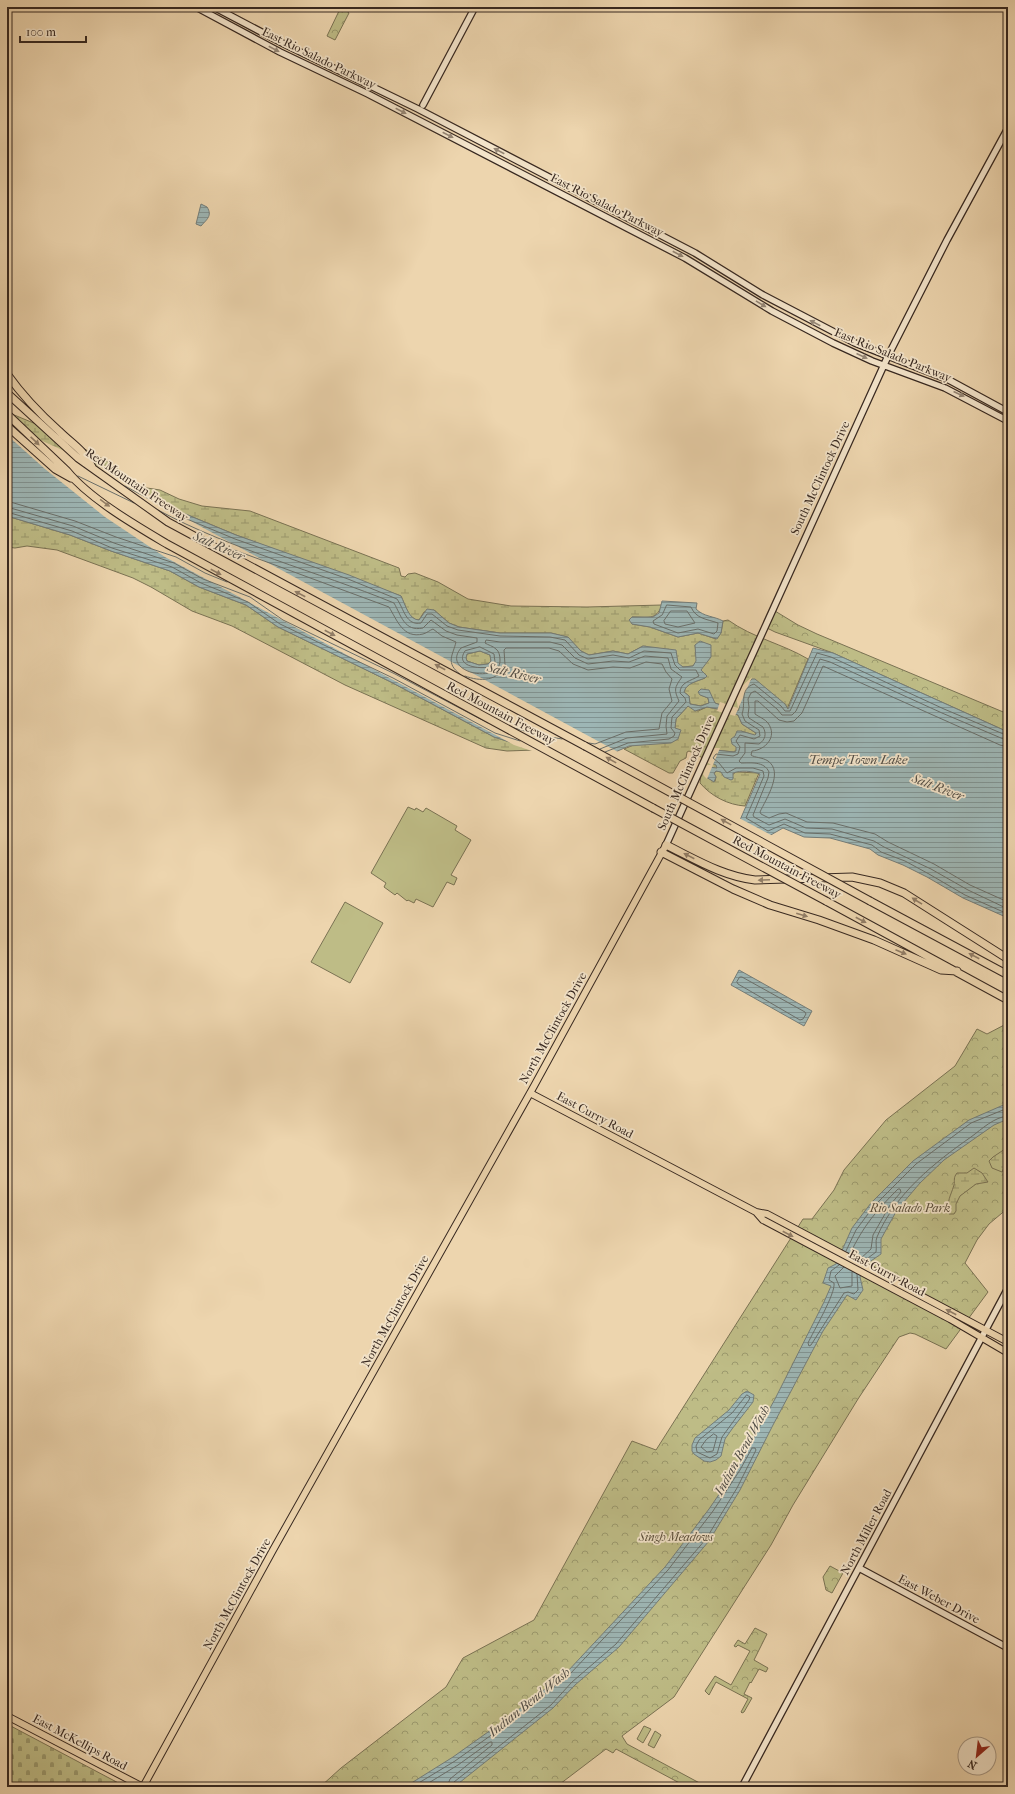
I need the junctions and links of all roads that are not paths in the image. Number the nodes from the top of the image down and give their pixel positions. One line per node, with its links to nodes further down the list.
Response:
1 (196, 7): 7 (main road, East Rio Salado Parkway, one-way to 7)
2 (214, 7): 6 (main road, East Rio Salado Parkway, one-way to 2)
3 (475, 7): 4 (main road)
4 (424, 105)
5 (1008, 128): 6 (main road, South McClintock Drive)
6 (888, 356): 7 (main road, South McClintock Drive); 11 (main road, East Rio Salado Parkway)
7 (884, 365): 13 (main road, East Rio Salado Parkway, one-way to 13); 19 (main road, South McClintock Drive, bridge)
8 (7, 374): 17 (highway)
9 (7, 380): 17 (highway)
10 (7, 392): 17 (highway, Red Mountain Freeway)
11 (1008, 412)
12 (7, 414): 18 (highway, Red Mountain Freeway, one-way to 18)
13 (1008, 421)
14 (7, 426): 16 (highway)
15 (7, 430): 16 (highway)
16 (25, 443): 18 (highway)
17 (92, 467): 23 (highway, Red Mountain Freeway, one-way to 17, bridge)
18 (74, 480): 22 (highway, Red Mountain Freeway, one-way to 22, bridge)
19 (666, 845): 20 (main road, North McClintock Drive); 21 (highway, one-way to 19)
20 (661, 852): 22 (highway, one-way to 22); 25 (main road, North McClintock Drive)
21 (1008, 959)
22 (957, 971): 24 (highway, Red Mountain Freeway)
23 (1008, 975)
24 (1008, 1000)
25 (530, 1093): 26 (main road, East Curry Road); 35 (main road, North McClintock Drive)
26 (756, 1212): 28 (main road, East Curry Road, one-way to 26); 29 (main road, East Curry Road, one-way to 29)
27 (1008, 1288): 28 (main road, North Miller Road)
28 (986, 1330): 29 (main road, North Miller Road); 30 (main road, East Curry Road)
29 (982, 1337): 31 (main road, East Curry Road); 32 (main road, North Miller Road)
30 (1008, 1342)
31 (1008, 1353)
32 (859, 1568): 33 (main road, East Weber Drive); 36 (main road, North Miller Road)
33 (1008, 1648)
34 (7, 1716): 35 (main road, East McKellips Road)
35 (143, 1787)
36 (742, 1787)

